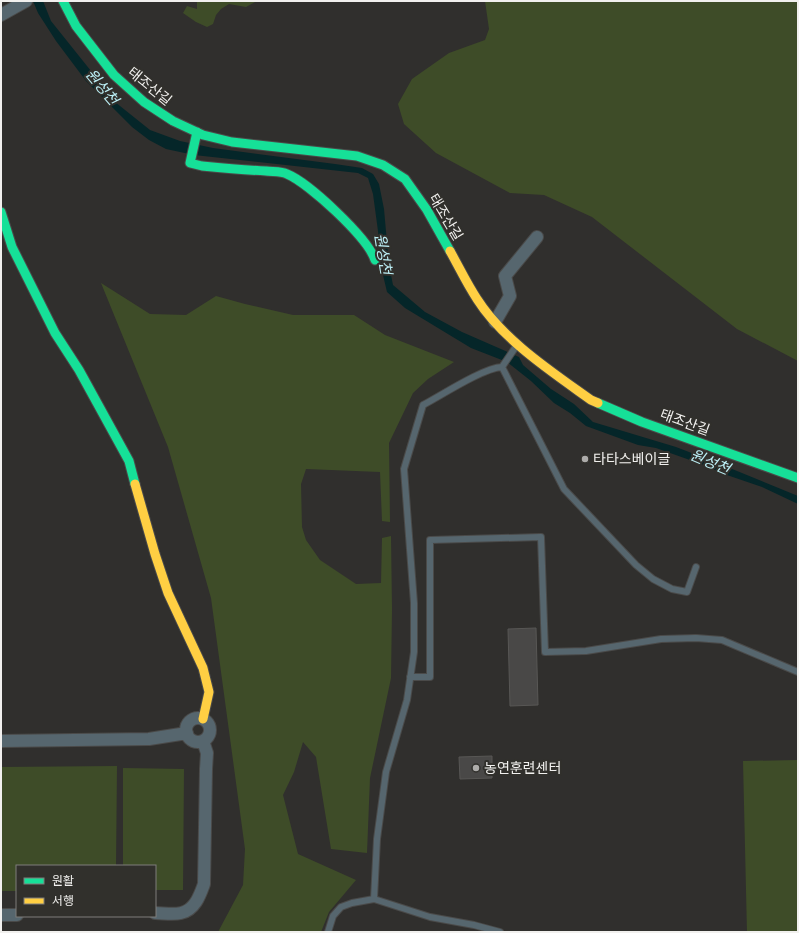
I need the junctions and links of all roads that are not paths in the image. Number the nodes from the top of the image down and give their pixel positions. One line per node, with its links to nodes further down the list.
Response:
1 (26, 1): 3 (street)
2 (63, 1): 4 (street, 태조산길)
3 (1, 15)
4 (196, 137): 7 (street); 8 (street, 태조산길)
5 (1, 212): 15 (street)
6 (536, 237): 8 (street)
7 (375, 260)
8 (495, 322): 9 (street, 태조산길)
9 (516, 347): 10 (lane); 11 (street, 태조산길)
10 (503, 365): 12 (lane); 14 (lane)
11 (798, 478)
12 (696, 567)
13 (798, 672): 14 (lane)
14 (410, 677): 19 (lane)
15 (202, 719): 16 (street); 18 (street)
16 (187, 733): 17 (street); 18 (street)
17 (1, 741)
18 (203, 741): 20 (street)
19 (374, 899): 23 (lane); 24 (lane)
20 (156, 913)
21 (1, 915): 22 (street)
22 (16, 915)
23 (328, 932)
24 (500, 932)

